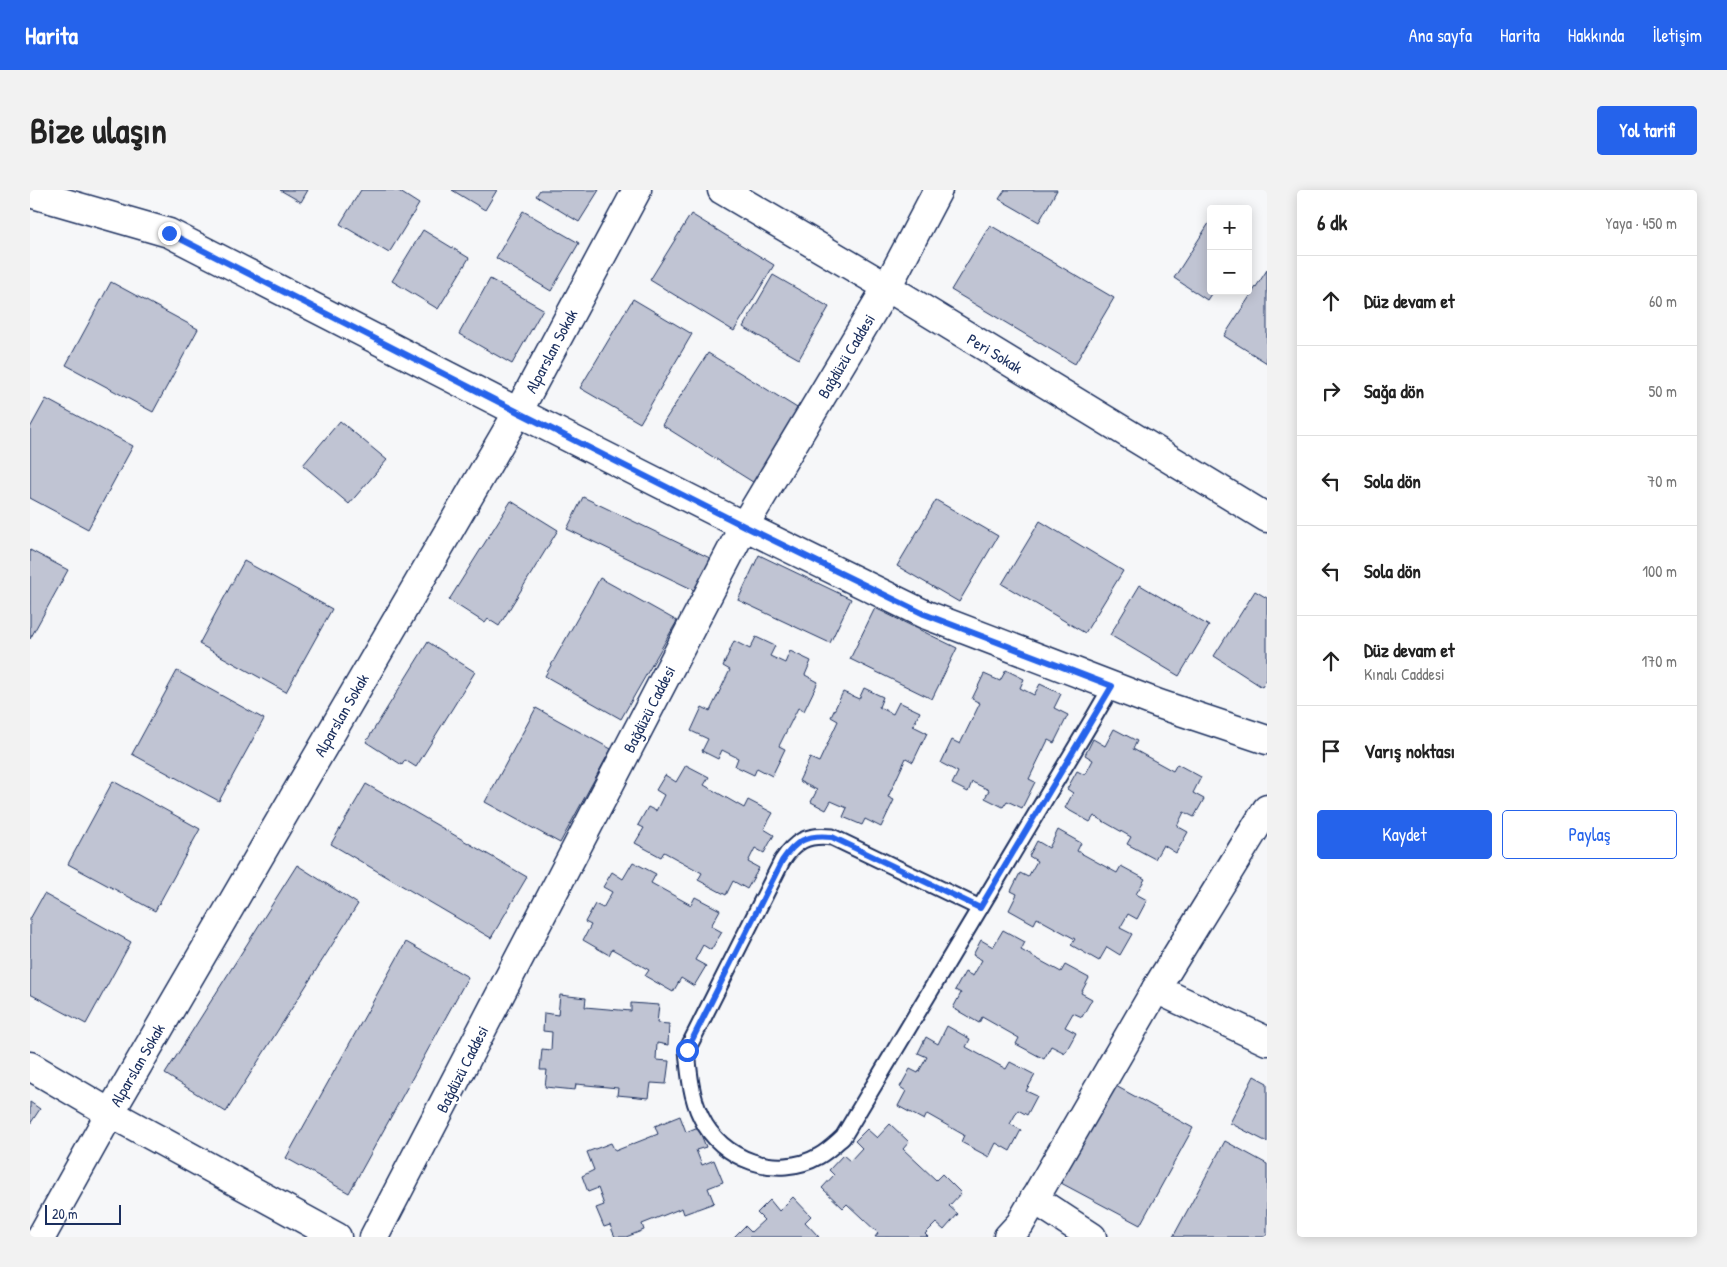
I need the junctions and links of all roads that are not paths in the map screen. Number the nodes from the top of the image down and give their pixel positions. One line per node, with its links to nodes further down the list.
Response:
1 (637, 190): 6 (street, Alparslan Sokak)
2 (722, 190): 5 (street, Peri Sokak)
3 (938, 190): 5 (street, Bağdüzü Caddesi)
4 (37, 193): 6 (street)
5 (887, 287): 7 (street, Peri Sokak); 8 (street, Bağdüzü Caddesi)
6 (518, 412): 8 (street); 16 (street, Alparslan Sokak)
7 (1267, 518)
8 (744, 526): 9 (street); 20 (street, Bağdüzü Caddesi)
9 (1112, 686): 10 (street); 12 (lane)
10 (1267, 740)
11 (1267, 809): 13 (street)
12 (980, 908): 12 (lane)
13 (1156, 990): 14 (street); 17 (street)
14 (1267, 1042)
15 (30, 1066): 16 (street)
16 (110, 1113): 18 (street, Alparslan Sokak); 19 (street)
17 (1034, 1199): 21 (street); 22 (street)
18 (41, 1237)
19 (337, 1237)
20 (374, 1237)
21 (1008, 1237)
22 (1092, 1237)

